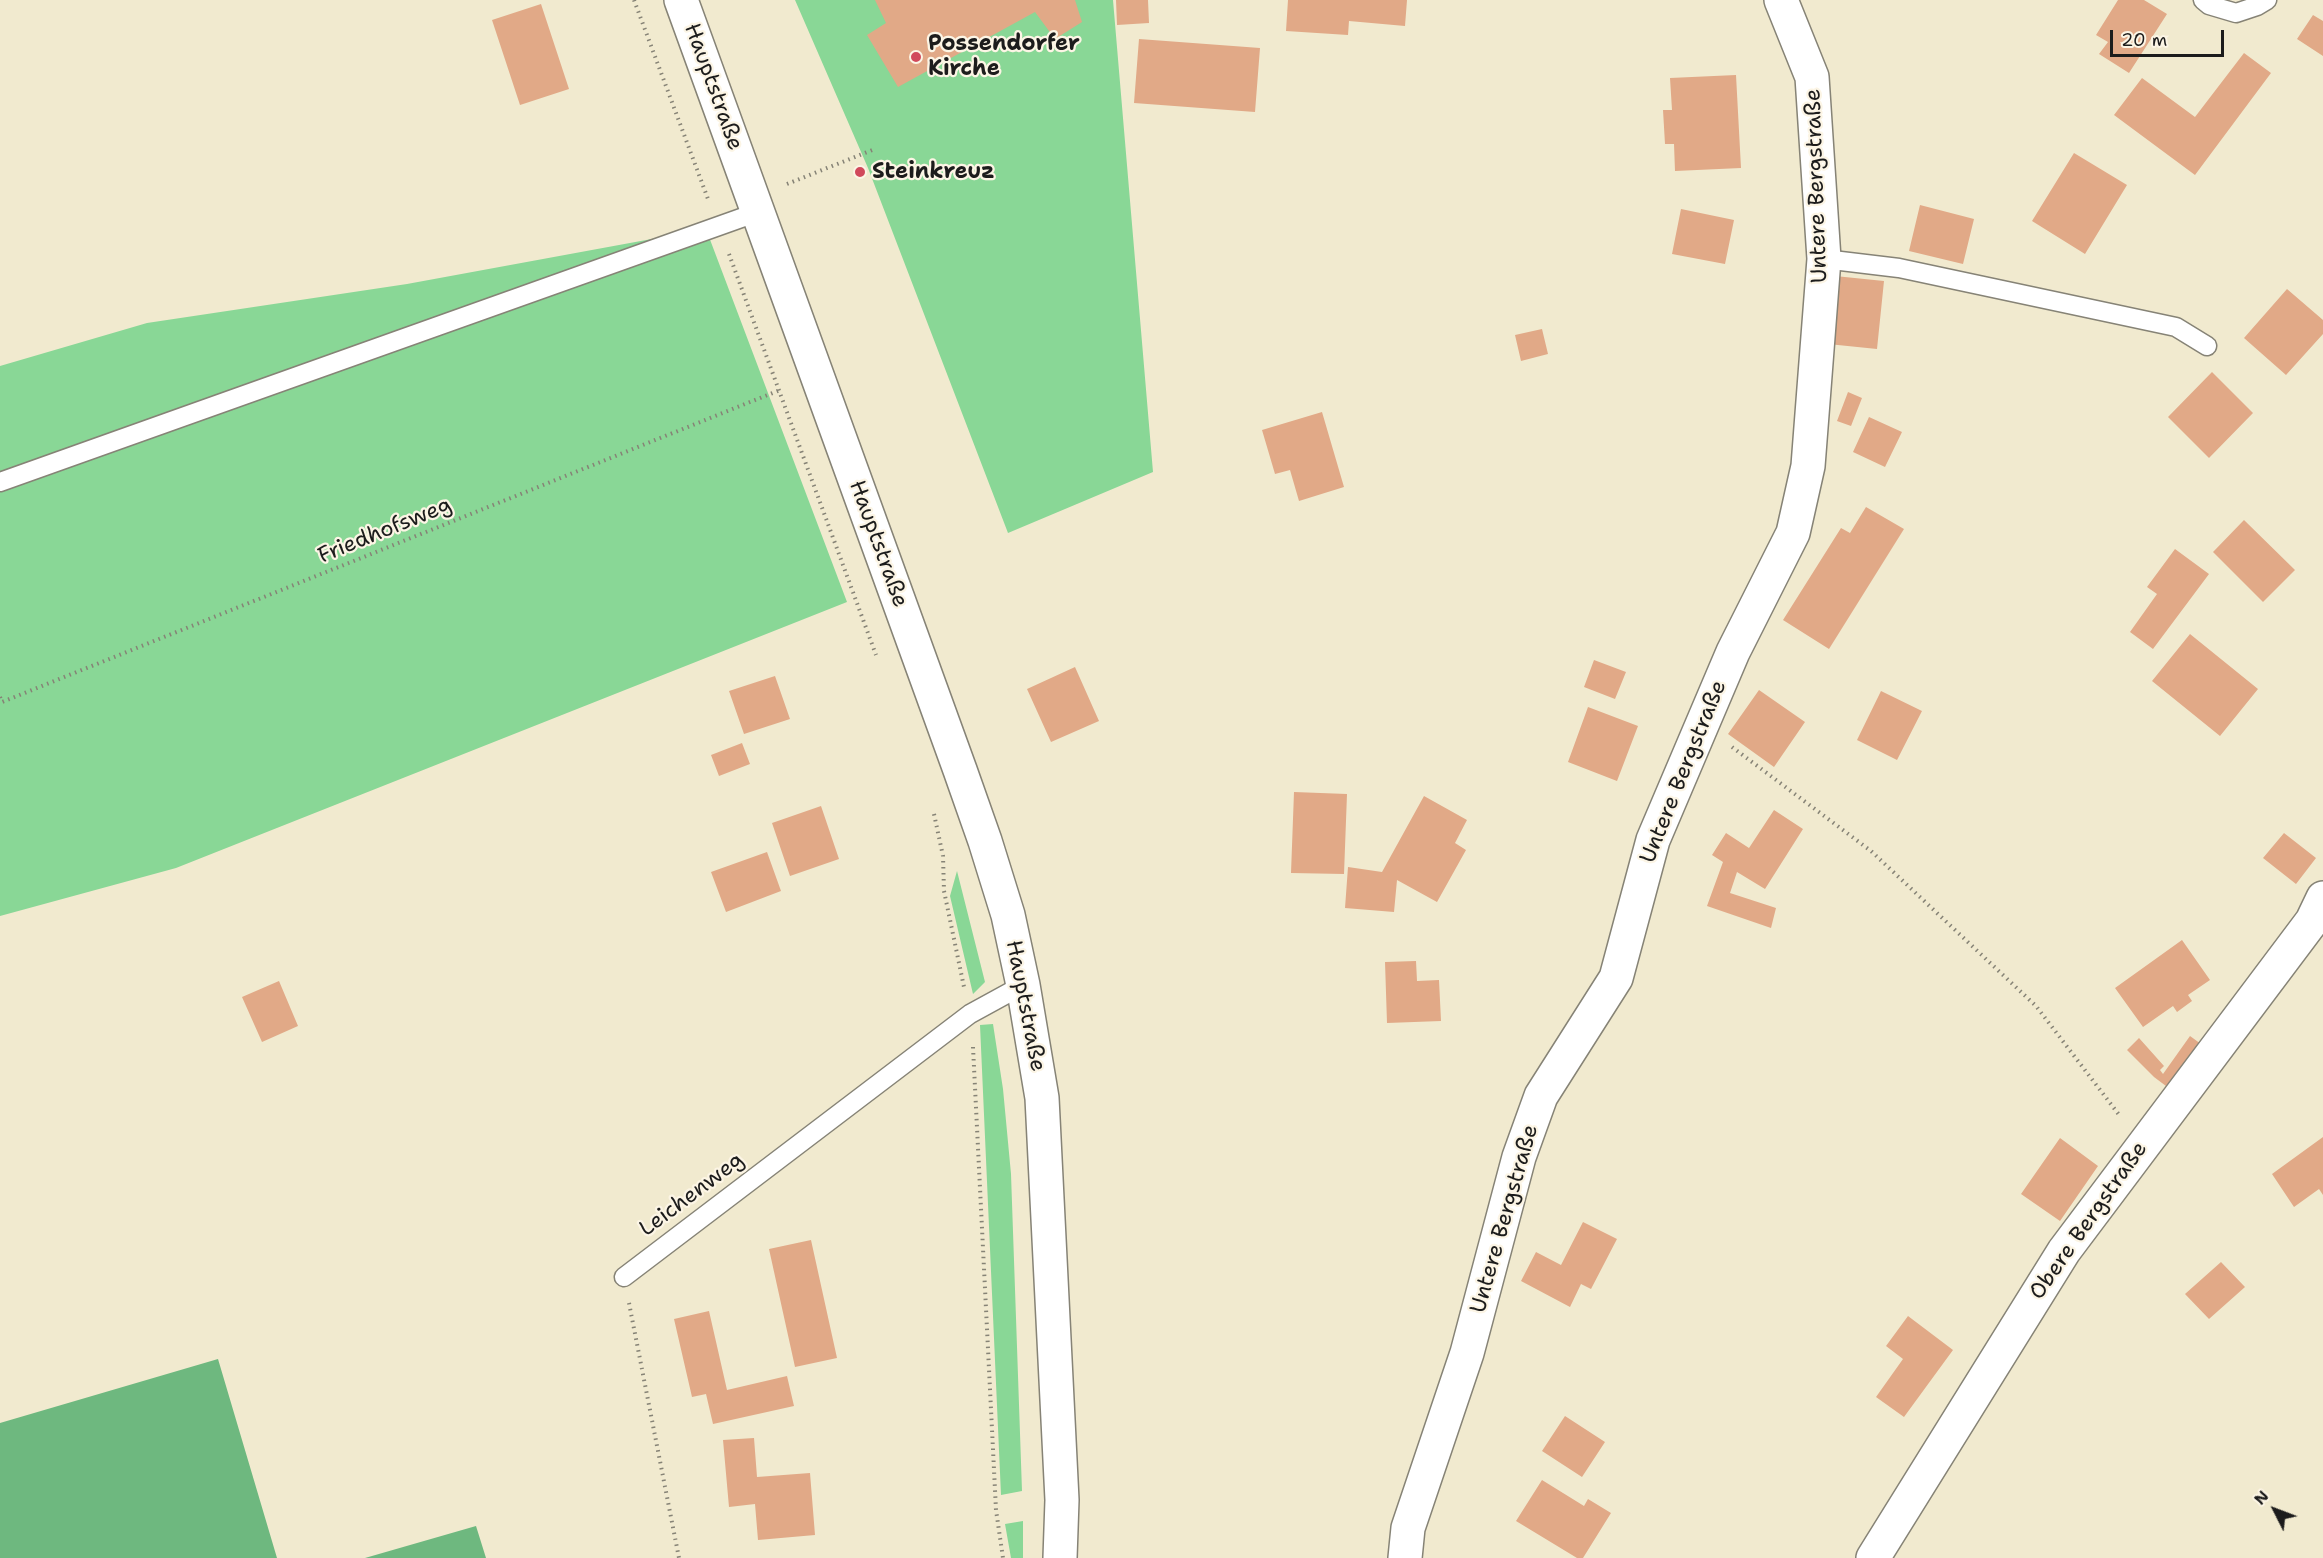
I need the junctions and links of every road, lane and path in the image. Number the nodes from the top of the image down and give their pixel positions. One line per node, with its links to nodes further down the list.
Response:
1 (634, 0): 8 (path)
2 (681, 0): 7 (street, Hauptstraße)
3 (1781, 0): 9 (street, Untere Bergstraße)
4 (2204, 0): 5 (lane)
5 (2266, 0)
6 (875, 149): 7 (path)
7 (755, 205): 8 (lane); 18 (street, Hauptstraße)
8 (718, 225): 11 (path); 12 (lane)
9 (1824, 259): 10 (lane); 15 (street, Untere Bergstraße)
10 (2207, 346)
11 (780, 390): 13 (path); 14 (path, Friedhofsweg)
12 (0, 482)
13 (877, 657)
14 (0, 697)
15 (1701, 724): 20 (path); 25 (street, Untere Bergstraße)
16 (934, 813): 19 (path)
17 (2323, 898): 20 (street, Obere Bergstraße)
18 (1023, 985): 19 (lane, Leichenweg); 24 (street, Hauptstraße)
19 (970, 1014): 21 (lane, Leichenweg); 23 (path)
20 (2142, 1145): 26 (street, Obere Bergstraße)
21 (624, 1276): 22 (path)
22 (679, 1558)
23 (1003, 1558)
24 (1060, 1558)
25 (1405, 1558)
26 (1873, 1558)

